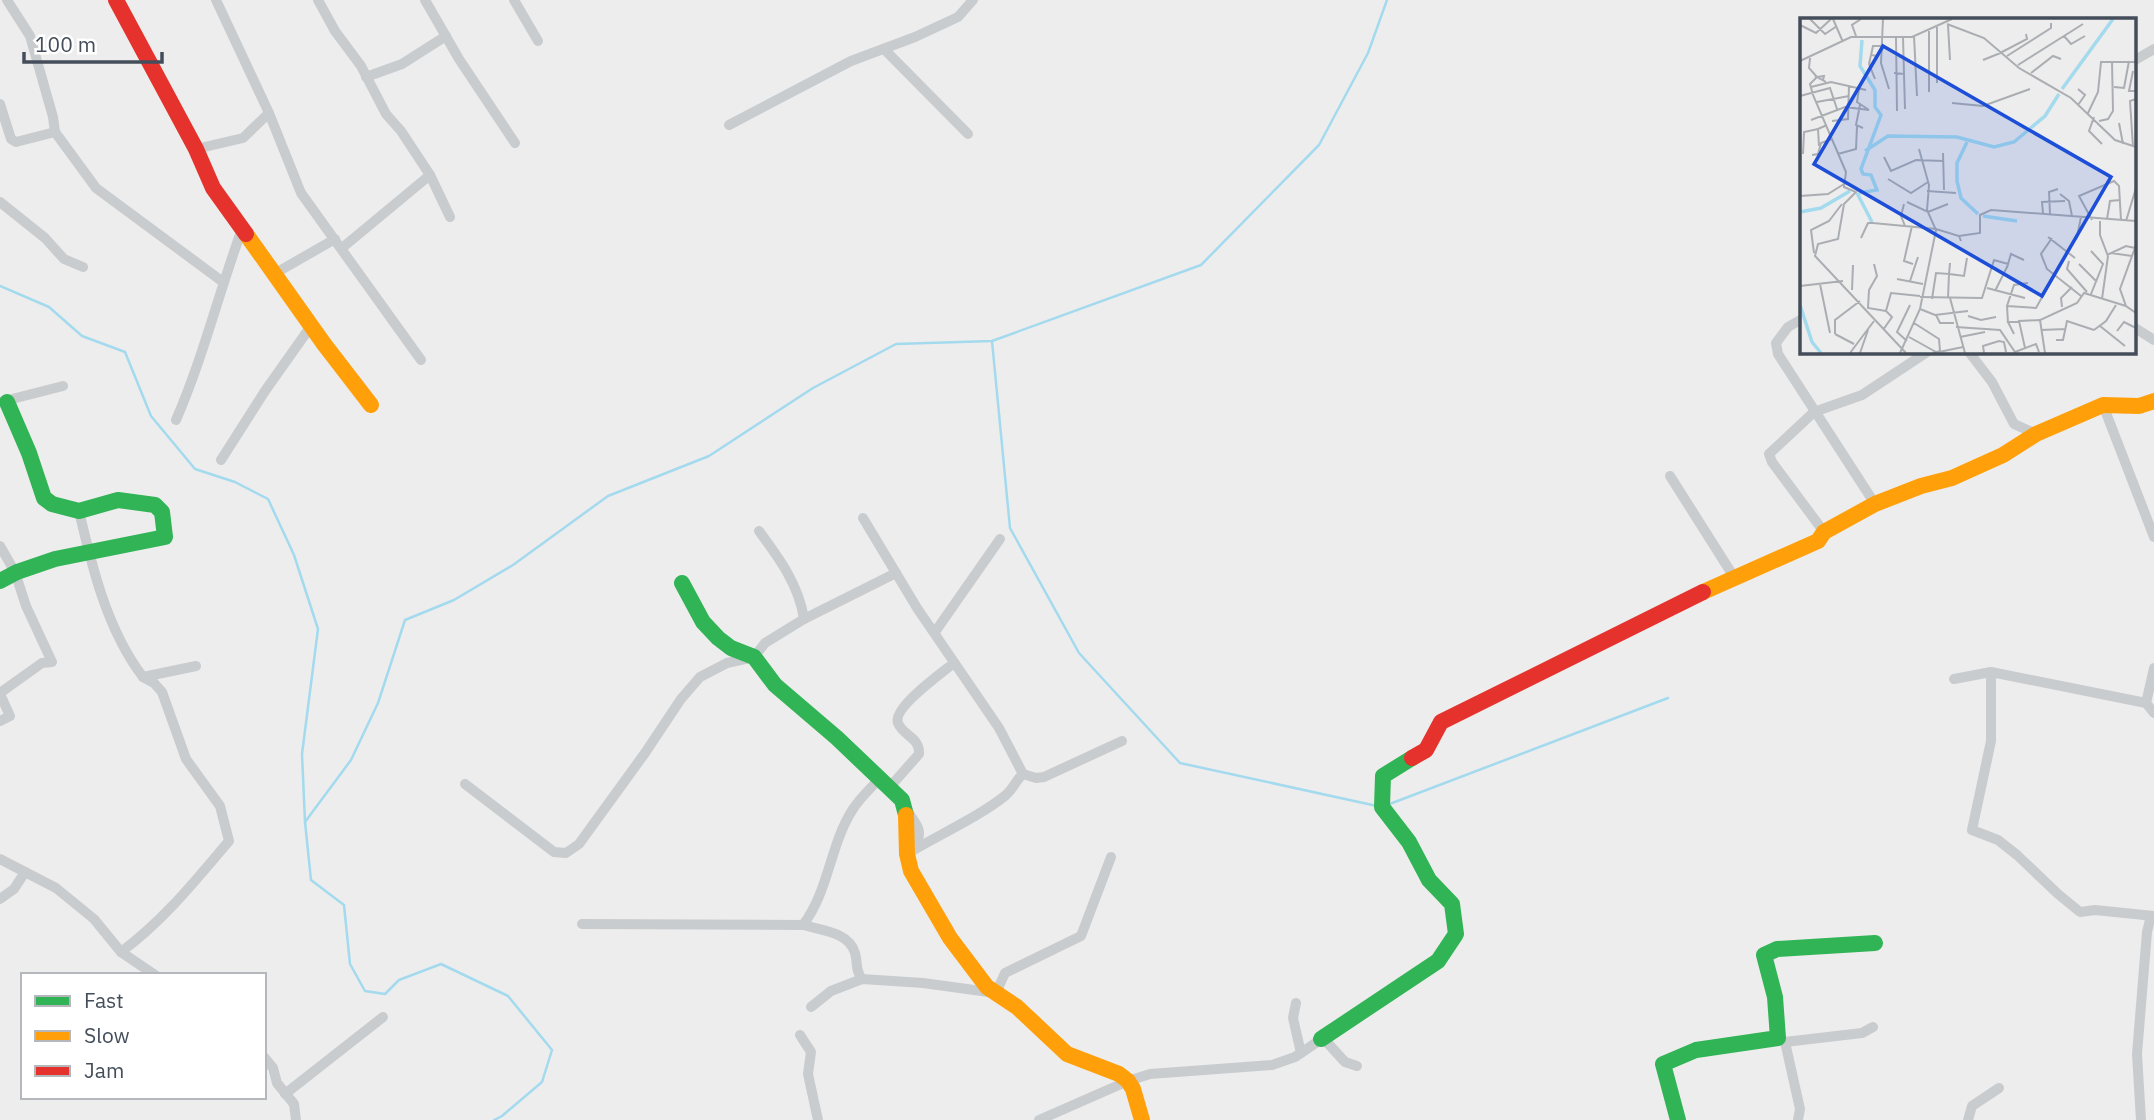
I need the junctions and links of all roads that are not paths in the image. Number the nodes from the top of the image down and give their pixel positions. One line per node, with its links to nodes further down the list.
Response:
1 (3, 0): 17 (street)
2 (116, 0): 20 (street)
3 (216, 0): 15 (street)
4 (318, 0): 13 (street)
5 (425, 0): 8 (street)
6 (514, 0): 9 (street)
7 (973, 0): 10 (street)
8 (446, 36): 13 (street); 19 (street)
9 (538, 41)
10 (884, 49): 16 (street); 18 (street)
11 (2154, 49): 12 (street)
12 (2136, 59)
13 (366, 76): 21 (street)
14 (0, 104): 17 (street)
15 (269, 113): 20 (street); 25 (street)
16 (729, 125)
17 (55, 132): 28 (street)
18 (968, 134)
19 (515, 143)
20 (196, 149): 24 (street)
21 (429, 175): 23 (street); 25 (street)
22 (0, 202): 26 (street)
23 (450, 217)
24 (242, 229): 27 (street); 28 (street)
25 (338, 243): 27 (street); 35 (street)
26 (83, 267)
27 (274, 274): 30 (street)
28 (223, 282): 42 (street)
29 (1800, 320): 41 (street)
30 (311, 326): 39 (street); 44 (street)
31 (2136, 329): 32 (street)
32 (2154, 340)
33 (1923, 354): 41 (street)
34 (1971, 354): 43 (street)
35 (421, 360)
36 (63, 386): 38 (street)
37 (2154, 401): 40 (street)
38 (4, 403): 47 (street)
39 (370, 405)
40 (2103, 405): 43 (street); 51 (street)
41 (1814, 412): 46 (street); 50 (street)
42 (176, 420)
43 (2036, 433): 46 (street)
44 (221, 460)
45 (1670, 476): 57 (street)
46 (1875, 505): 50 (street)
47 (79, 511): 54 (street); 54 (street)
48 (863, 518): 56 (street)
49 (759, 531): 60 (street)
50 (1824, 532): 57 (street)
51 (2154, 537)
52 (1000, 539): 61 (street)
53 (0, 546): 55 (street)
54 (89, 552): 55 (street); 67 (street)
55 (15, 572): 58 (street); 69 (street)
56 (896, 573): 60 (street); 61 (street)
57 (1734, 577): 95 (street)
58 (0, 581)
59 (682, 583): 62 (street)
60 (804, 619): 62 (street)
61 (935, 632): 63 (street)
62 (754, 657): 75 (street); 76 (street)
63 (954, 663): 74 (street); 76 (street)
64 (196, 666): 67 (street)
65 (2154, 668): 70 (street)
66 (1991, 672): 68 (street); 70 (street); 82 (street)
67 (143, 677): 86 (street)
68 (1954, 678)
69 (0, 693): 72 (street)
70 (2146, 703): 71 (street)
71 (2154, 713)
72 (0, 721)
73 (1122, 741): 74 (street)
74 (1023, 774): 77 (street)
75 (465, 783)
76 (884, 783): 77 (street); 84 (street)
77 (910, 852): 89 (street)
78 (1111, 857): 89 (street)
79 (0, 859): 80 (street)
80 (25, 872): 81 (street); 86 (street)
81 (0, 899)
82 (2153, 916): 110 (street)
83 (582, 924): 84 (street)
84 (803, 925): 88 (street)
85 (1875, 943): 96 (street)
86 (121, 952): 87 (street)
87 (152, 973)
88 (862, 979): 89 (street); 91 (street)
89 (996, 993): 100 (street)
90 (1296, 1003): 97 (street)
91 (811, 1007)
92 (383, 1017): 102 (street)
93 (1873, 1027): 96 (street)
94 (800, 1035): 104 (street)
95 (1321, 1039): 97 (street); 99 (street)
96 (1782, 1040): 107 (street); 108 (street)
97 (1301, 1053): 100 (street)
98 (266, 1059): 102 (street)
99 (1357, 1066)
100 (1128, 1081): 105 (street); 106 (street)
101 (2000, 1088): 109 (street)
102 (285, 1094): 103 (street)
103 (296, 1120)
104 (818, 1120)
105 (1039, 1120)
106 (1142, 1120)
107 (1678, 1120)
108 (1798, 1120)
109 (1968, 1120)
110 (2141, 1120)

